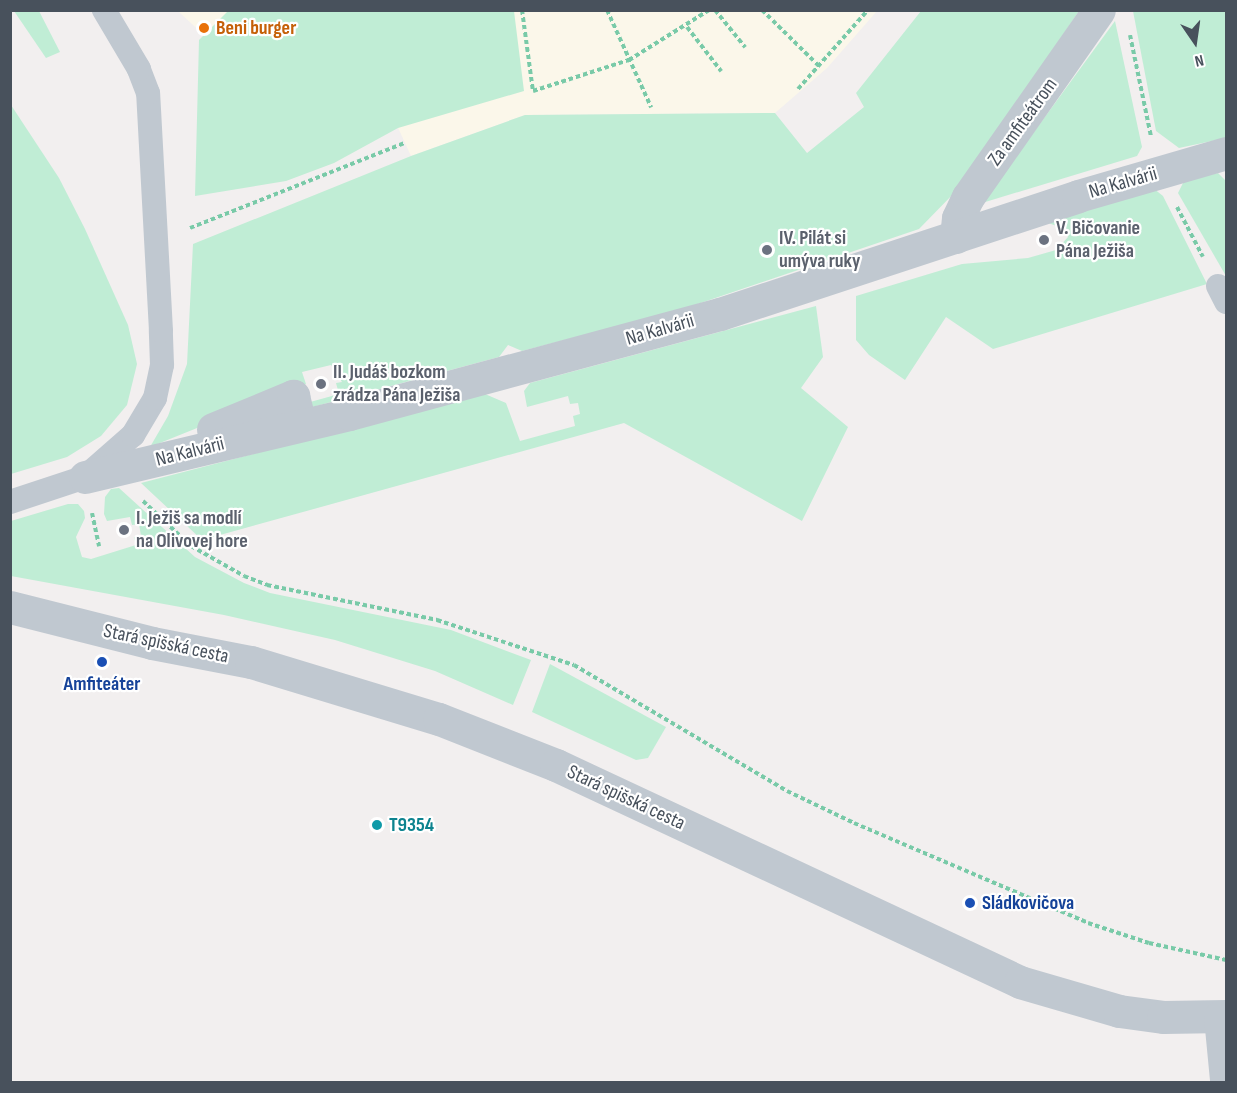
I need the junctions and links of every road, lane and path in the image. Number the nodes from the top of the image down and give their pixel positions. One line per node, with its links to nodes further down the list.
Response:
1 (104, 10): 21 (lane)
2 (522, 10): 12 (path)
3 (607, 10): 12 (path)
4 (709, 10): 10 (path)
5 (715, 10): 11 (path)
6 (762, 10): 13 (path)
7 (868, 10): 13 (path)
8 (1099, 10): 20 (street, Za amfiteátrom)
9 (1129, 25): 19 (path)
10 (687, 27): 12 (path); 14 (path)
11 (745, 47)
12 (629, 60): 16 (path)
13 (819, 66): 15 (path)
14 (721, 71)
15 (798, 89)
16 (651, 107)
17 (405, 143): 21 (path)
18 (1227, 153): 19 (street, Na Kalvárii)
19 (1159, 172): 20 (street, Na Kalvárii); 22 (path)
20 (956, 237): 23 (street, Na Kalvárii)
21 (155, 240): 24 (lane)
22 (1222, 294)
23 (117, 468): 24 (street, Na Kalvárii); 27 (path)
24 (85, 477): 25 (lane)
25 (10, 502)
26 (10, 608): 28 (street, Stará spišská cesta)
27 (1227, 960)
28 (1223, 1016): 29 (street)
29 (1227, 1079)

